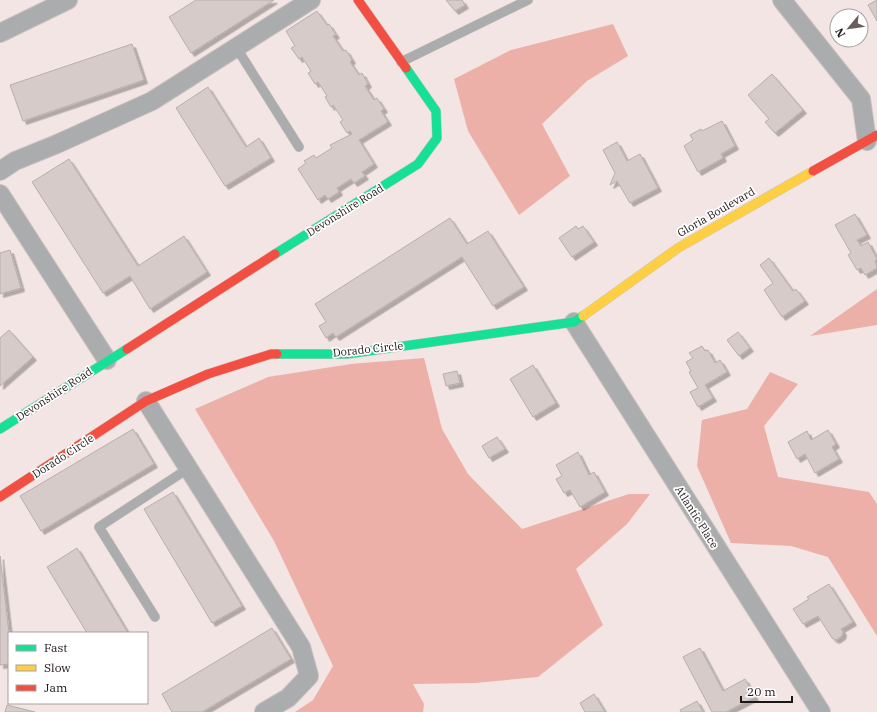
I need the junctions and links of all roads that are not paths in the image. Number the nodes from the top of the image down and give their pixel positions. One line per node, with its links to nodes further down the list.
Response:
1 (68, 0): 6 (street)
2 (311, 0): 7 (street)
3 (359, 0): 8 (street, Devonshire Road)
4 (528, 0): 8 (lane)
5 (782, 0): 9 (street)
6 (0, 33)
7 (236, 47): 10 (lane); 11 (street)
8 (401, 62): 14 (street, Devonshire Road)
9 (872, 138): 13 (street, Gloria Boulevard)
10 (299, 147)
11 (0, 171)
12 (0, 194): 14 (street)
13 (574, 322): 15 (street, Dorado Circle); 21 (street, Atlantic Place)
14 (107, 360): 16 (street, Devonshire Road)
15 (146, 401): 17 (street); 18 (street, Dorado Circle)
16 (0, 429)
17 (189, 468): 19 (lane); 20 (street)
18 (0, 497)
19 (155, 617)
20 (264, 712)
21 (821, 712)

